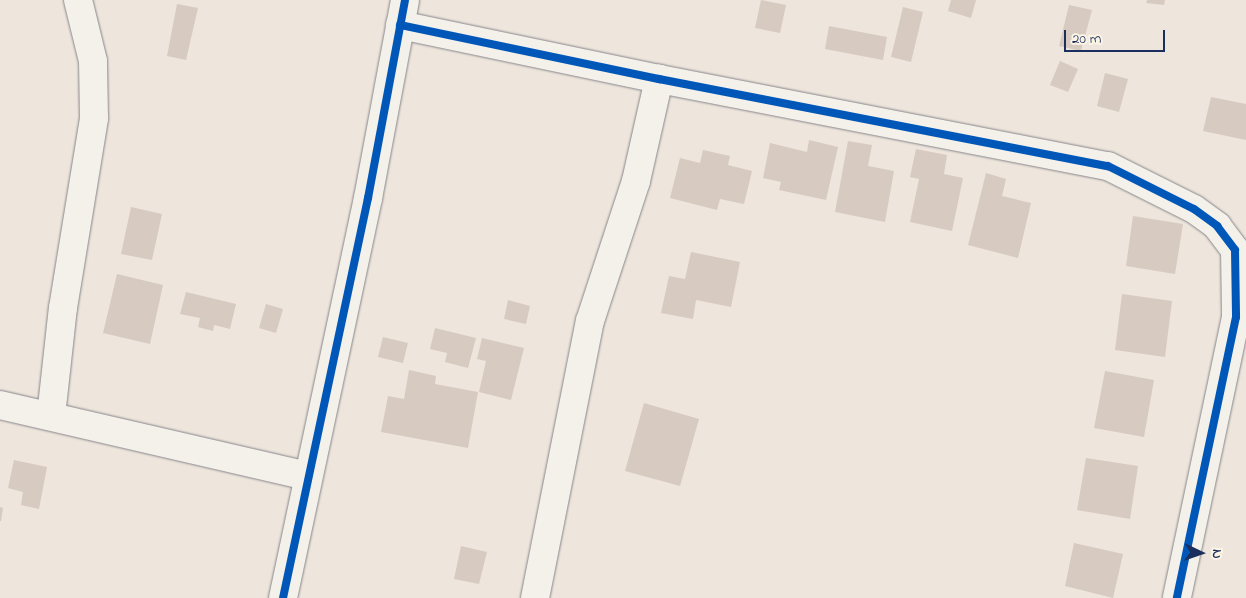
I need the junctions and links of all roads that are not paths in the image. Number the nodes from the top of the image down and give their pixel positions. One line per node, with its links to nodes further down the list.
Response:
1 (78, 0): 5 (street)
2 (403, 12): 3 (street); 6 (street)
3 (659, 79): 8 (street); 9 (street)
4 (0, 405): 5 (street)
5 (51, 416): 6 (street)
6 (308, 476): 7 (street)
7 (283, 598)
8 (535, 598)
9 (1177, 598)

